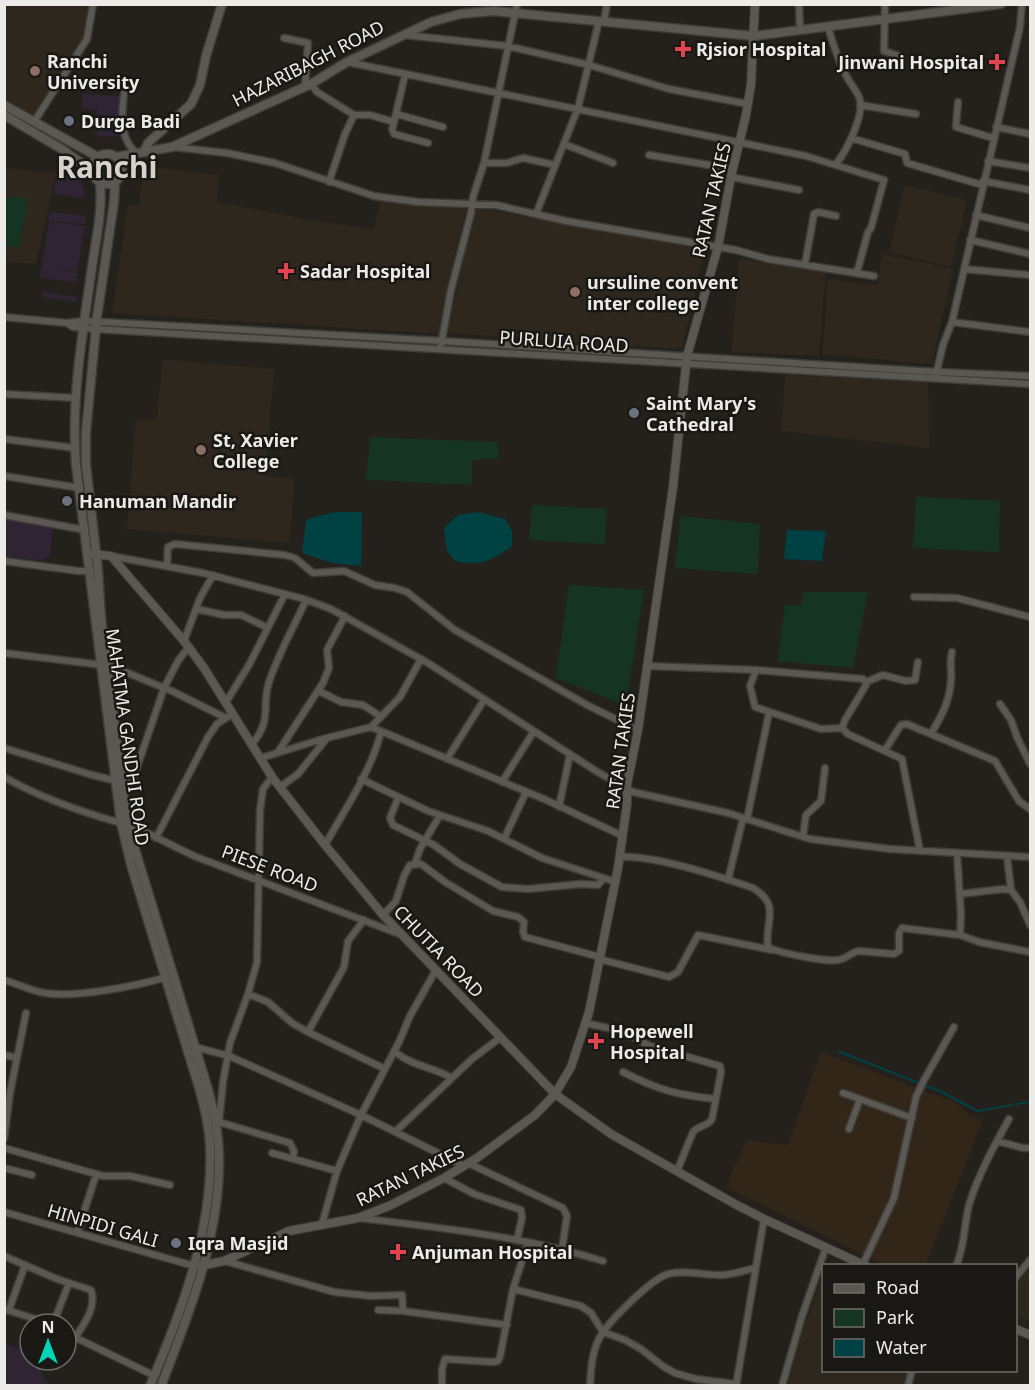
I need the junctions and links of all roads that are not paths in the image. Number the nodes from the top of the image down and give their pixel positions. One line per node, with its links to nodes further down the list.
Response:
1 (93, 4): 38 (street)
2 (222, 4): 48 (main road)
3 (458, 4): 12 (street)
4 (607, 4): 14 (street)
5 (755, 4): 18 (street, RATAN TAKIES)
6 (799, 4): 16 (street)
7 (885, 4): 13 (street)
8 (1001, 4): 10 (main road, HAZARIBAGH ROAD)
9 (1022, 4): 39 (street)
10 (976, 6): 13 (main road, HAZARIBAGH ROAD)
11 (516, 9): 12 (main road, HAZARIBAGH ROAD); 14 (main road, HAZARIBAGH ROAD); 20 (street)
12 (460, 14): 17 (main road, HAZARIBAGH ROAD)
13 (884, 19): 15 (main road, HAZARIBAGH ROAD); 21 (street)
14 (601, 21): 18 (main road, HAZARIBAGH ROAD); 23 (street)
15 (828, 27): 16 (main road, HAZARIBAGH ROAD); 31 (street)
16 (800, 30): 18 (main road, HAZARIBAGH ROAD)
17 (402, 34): 20 (street); 22 (main road, HAZARIBAGH ROAD)
18 (754, 36): 29 (street, RATAN TAKIES)
19 (284, 38): 26 (street)
20 (507, 46): 23 (street); 27 (street)
21 (899, 56)
22 (347, 62): 24 (street); 26 (main road, HAZARIBAGH ROAD)
23 (589, 65): 29 (street); 32 (street)
24 (405, 75): 27 (street); 33 (street)
25 (126, 82): 48 (street)
26 (308, 85): 35 (street); 47 (main road, HAZARIBAGH ROAD)
27 (499, 94): 32 (street); 53 (street)
28 (958, 102): 43 (street)
29 (748, 104): 44 (street, RATAN TAKIES)
30 (4, 105): 38 (main road)
31 (860, 105): 34 (street); 42 (street)
32 (578, 108): 44 (street); 46 (street)
33 (396, 114): 37 (street); 40 (street)
34 (916, 114)
35 (354, 115): 37 (street); 61 (street)
36 (4, 116): 58 (main road)
37 (394, 122): 45 (street)
38 (34, 123): 51 (main road)
39 (996, 127): 41 (street); 43 (street)
40 (443, 128)
41 (1030, 134)
42 (851, 138): 55 (street); 64 (street)
43 (993, 138): 52 (street)
44 (740, 142): 55 (street); 60 (street, RATAN TAKIES)
45 (428, 143)
46 (564, 144): 54 (street); 56 (street)
47 (172, 147): 48 (main road, HAZARIBAGH ROAD); 61 (street)
48 (138, 154): 50 (main road, HAZARIBAGH ROAD); 59 (main road)
49 (649, 155): 60 (street)
50 (116, 157): 51 (main road); 59 (main road)
51 (98, 158): 58 (main road)
52 (988, 161): 57 (street); 64 (street)
53 (484, 163): 56 (street); 67 (street)
54 (613, 163)
55 (836, 164): 77 (street)
56 (555, 165): 68 (street)
57 (1030, 168)
58 (92, 170): 62 (main road)
59 (123, 170): 63 (main road)
60 (732, 173): 65 (street); 73 (street, RATAN TAKIES)
61 (329, 182): 67 (street)
62 (100, 183): 63 (main road); 82 (main road, MAHATMA GANDHI ROAD)
63 (115, 183): 83 (main road, MAHATMA GANDHI ROAD)
64 (982, 183): 66 (street); 69 (street)
65 (799, 190)
66 (1030, 190)
67 (472, 203): 68 (street); 85 (street)
68 (536, 214): 73 (street)
69 (976, 215): 71 (street); 72 (street)
70 (836, 216): 75 (street)
71 (1030, 228)
72 (970, 240): 74 (street); 76 (street)
73 (718, 248): 75 (street); 86 (street, RATAN TAKIES)
74 (1030, 254)
75 (805, 264): 77 (street)
76 (964, 269): 78 (street); 81 (street)
77 (855, 273): 79 (street)
78 (1030, 274)
79 (874, 276)
80 (4, 317): 82 (street, PURLUIA ROAD)
81 (952, 322): 84 (street); 87 (street)
82 (83, 325): 83 (street, PURLUIA ROAD); 91 (main road, MAHATMA GANDHI ROAD)
83 (96, 326): 85 (street, PURLUIA ROAD); 98 (main road, MAHATMA GANDHI ROAD)
84 (1030, 332)
85 (441, 345): 86 (street, PURLUIA ROAD)
86 (686, 360): 87 (street, PURLUIA ROAD); 117 (street, RATAN TAKIES)
87 (936, 375): 88 (street, PURLUIA ROAD); 89 (street, PURLUIA ROAD)
88 (1030, 376)
89 (1030, 384)
90 (4, 394): 91 (street)
91 (76, 398): 93 (main road, MAHATMA GANDHI ROAD)
92 (4, 439): 93 (street)
93 (75, 448): 95 (main road, MAHATMA GANDHI ROAD)
94 (4, 476): 95 (street)
95 (80, 488): 97 (main road, MAHATMA GANDHI ROAD)
96 (4, 515): 97 (street)
97 (85, 530): 98 (main road, MAHATMA GANDHI ROAD)
98 (92, 554): 99 (street); 102 (main road, MAHATMA GANDHI ROAD); 116 (main road, MAHATMA GANDHI ROAD)
99 (111, 556): 101 (street); 111 (street, CHUTIA ROAD)
100 (4, 561): 102 (street)
101 (167, 566): 103 (street); 130 (street)
102 (90, 571): 116 (main road, MAHATMA GANDHI ROAD)
103 (213, 575): 104 (street); 107 (street)
104 (285, 594): 106 (street); 110 (street)
105 (914, 597): 109 (street)
106 (306, 600): 108 (street); 135 (street)
107 (197, 609): 110 (street); 111 (street)
108 (345, 616): 114 (street); 121 (street)
109 (1030, 617)
110 (268, 628): 123 (street)
111 (186, 645): 120 (street); 123 (street, CHUTIA ROAD)
112 (952, 652): 133 (street)
113 (4, 653): 116 (street)
114 (421, 659): 122 (street); 127 (street)
115 (918, 662): 119 (street)
116 (103, 664): 120 (street); 149 (main road, MAHATMA GANDHI ROAD)
117 (647, 666): 118 (street); 130 (street, RATAN TAKIES)
118 (756, 670): 119 (street); 125 (street)
119 (866, 682): 129 (street)
120 (164, 688): 126 (street); 154 (street)
121 (319, 691): 127 (street); 139 (street)
122 (484, 700): 131 (street); 143 (street)
123 (226, 702): 126 (street, CHUTIA ROAD)
124 (1000, 704): 141 (street)
125 (769, 712): 129 (street); 159 (street)
126 (230, 716): 135 (street, CHUTIA ROAD); 163 (street)
127 (380, 716): 128 (street)
128 (371, 727): 132 (street); 134 (street)
129 (842, 728): 138 (street)
130 (638, 730): 152 (street, RATAN TAKIES)
131 (534, 731): 140 (street); 150 (street)
132 (381, 732): 143 (street); 148 (street)
133 (931, 734): 138 (street); 157 (street)
134 (328, 738): 139 (street); 151 (street)
135 (252, 744): 142 (street, CHUTIA ROAD)
136 (4, 748): 149 (street)
137 (1030, 749): 141 (street)
138 (885, 750): 167 (street)
139 (278, 753): 142 (street)
140 (570, 754): 152 (street); 156 (street)
141 (1027, 756): 144 (street)
142 (261, 758): 147 (street, CHUTIA ROAD)
143 (447, 759): 150 (street)
144 (1030, 764)
145 (825, 768): 162 (street)
146 (4, 777): 160 (street, PIESE ROAD)
147 (272, 777): 151 (street, CHUTIA ROAD); 173 (street)
148 (361, 779): 155 (street); 166 (street)
149 (118, 781): 154 (main road, MAHATMA GANDHI ROAD); 160 (main road, MAHATMA GANDHI ROAD)
150 (502, 782): 153 (street)
151 (280, 788): 166 (street, CHUTIA ROAD)
152 (627, 788): 159 (street); 161 (street, RATAN TAKIES)
153 (526, 792): 156 (street); 164 (street)
154 (123, 798): 160 (main road, MAHATMA GANDHI ROAD)
155 (398, 798): 158 (street); 165 (street)
156 (559, 807): 161 (street)
157 (1030, 809)
158 (440, 815): 164 (street); 165 (street)
159 (745, 818): 162 (street); 175 (street)
160 (124, 823): 163 (street, PIESE ROAD); 188 (main road, MAHATMA GANDHI ROAD); 196 (main road, MAHATMA GANDHI ROAD)
161 (623, 836): 170 (street, RATAN TAKIES)
162 (803, 836): 167 (street)
163 (156, 838): 173 (street, PIESE ROAD)
164 (504, 839): 174 (street)
165 (425, 840): 172 (street); 174 (street)
166 (325, 844): 179 (street, CHUTIA ROAD)
167 (920, 851): 168 (street)
168 (957, 853): 169 (street); 178 (street)
169 (1007, 856): 171 (street); 177 (street)
170 (619, 857): 175 (street); 176 (street, RATAN TAKIES)
171 (1030, 857)
172 (415, 863): 179 (street); 186 (street)
173 (258, 879): 180 (street, PIESE ROAD); 190 (street)
174 (603, 879): 176 (street)
175 (728, 880): 184 (street)
176 (616, 882): 186 (street, RATAN TAKIES)
177 (1011, 890): 178 (street); 181 (street)
178 (960, 894): 182 (street)
179 (383, 915): 183 (street, CHUTIA ROAD)
180 (363, 920): 183 (street, PIESE ROAD); 194 (street)
181 (1030, 925)
182 (960, 935): 184 (street); 185 (street)
183 (405, 936): 187 (street, CHUTIA ROAD)
184 (773, 950): 186 (street)
185 (1030, 952)
186 (599, 958): 192 (street, RATAN TAKIES)
187 (436, 970): 195 (street, CHUTIA ROAD); 197 (street)
188 (167, 977): 189 (street); 246 (main road, MAHATMA GANDHI ROAD)
189 (4, 980)
190 (248, 994): 194 (street); 199 (street)
191 (26, 1013): 200 (street)
192 (585, 1023): 206 (street, RATAN TAKIES); 207 (street)
193 (954, 1027): 210 (street)
194 (308, 1032): 201 (street)
195 (501, 1037): 203 (street); 206 (street, CHUTIA ROAD)
196 (195, 1047): 199 (street); 212 (main road, MAHATMA GANDHI ROAD)
197 (394, 1051): 201 (street); 203 (street)
198 (4, 1055): 200 (street)
199 (229, 1056): 209 (street); 212 (street)
200 (17, 1058): 204 (street)
201 (385, 1069): 209 (street)
202 (623, 1072): 207 (street)
203 (452, 1078): 214 (street)
204 (7, 1093): 215 (street)
205 (843, 1093): 208 (street)
206 (555, 1094): 221 (street, RATAN TAKIES); 224 (street, CHUTIA ROAD)
207 (716, 1099): 224 (street)
208 (860, 1099): 210 (street); 213 (street)
209 (361, 1115): 214 (street); 223 (street)
210 (912, 1118): 243 (street)
211 (1010, 1119): 216 (street)
212 (218, 1124): 220 (street); 246 (main road, MAHATMA GANDHI ROAD)
213 (849, 1129)
214 (395, 1132): 221 (street)
215 (4, 1139)
216 (997, 1142): 218 (street); 244 (street)
217 (4, 1148): 226 (street)
218 (1030, 1148)
219 (272, 1154): 220 (street)
220 (293, 1159): 223 (street)
221 (466, 1165): 227 (street, RATAN TAKIES); 237 (street)
222 (4, 1168): 225 (street)
223 (337, 1171): 232 (street)
224 (677, 1171): 231 (street, CHUTIA ROAD)
225 (32, 1175)
226 (96, 1175): 228 (street); 233 (street)
227 (444, 1178): 230 (street, RATAN TAKIES); 234 (street)
228 (170, 1185)
229 (4, 1212): 233 (street, HINPIDI GALI)
230 (358, 1218): 232 (street, RATAN TAKIES); 234 (street)
231 (764, 1219): 236 (street, CHUTIA ROAD); 247 (street)
232 (322, 1224): 240 (street, RATAN TAKIES)
233 (77, 1233): 246 (street, HINPIDI GALI)
234 (517, 1240): 235 (street)
235 (528, 1242): 237 (street); 250 (street)
236 (826, 1247): 242 (street, CHUTIA ROAD); 265 (street)
237 (562, 1249): 241 (street)
238 (4, 1256): 245 (street)
239 (1030, 1260): 248 (street)
240 (224, 1261): 246 (street, RATAN TAKIES); 253 (street)
241 (603, 1262)
242 (863, 1264)
243 (865, 1264)
244 (957, 1264)
245 (25, 1265): 249 (street); 251 (street)
246 (198, 1266): 259 (main road, MAHATMA GANDHI ROAD); 262 (main road, MAHATMA GANDHI ROAD)
247 (754, 1268): 256 (street); 260 (street)
248 (1017, 1276)
249 (69, 1283): 254 (street); 257 (street)
250 (513, 1289): 255 (street); 256 (street)
251 (7, 1310)
252 (378, 1310): 253 (street)
253 (403, 1311): 255 (street)
254 (57, 1312)
255 (507, 1325): 263 (street)
256 (603, 1332): 260 (street); 264 (street)
257 (78, 1333)
258 (78, 1339): 259 (street)
259 (154, 1376): 261 (main road, MAHATMA GANDHI ROAD)
260 (736, 1385)
261 (150, 1386)
262 (161, 1386)
263 (442, 1386)
264 (590, 1386)
265 (782, 1386)

